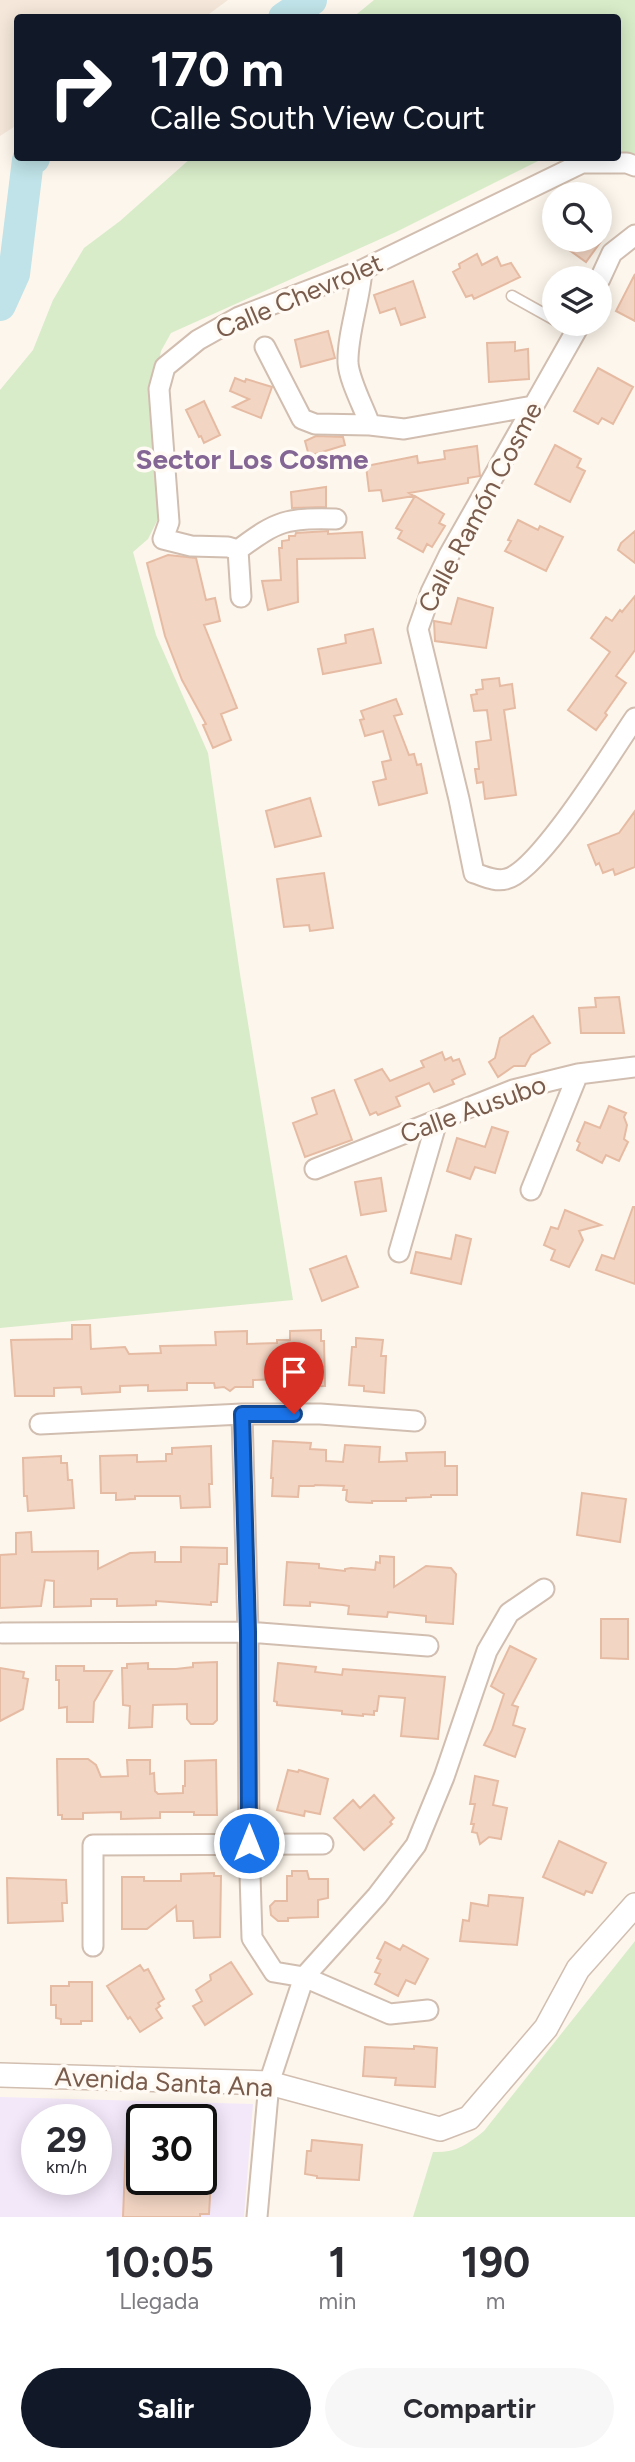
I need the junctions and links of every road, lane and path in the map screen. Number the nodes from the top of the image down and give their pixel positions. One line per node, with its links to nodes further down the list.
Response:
1 (635, 166): 4 (street, Calle Chevrolet)
2 (635, 235): 3 (street)
3 (606, 266)
4 (362, 270): 10 (street); 12 (street, Calle Chevrolet)
5 (512, 296): 6 (lane)
6 (542, 313)
7 (567, 336): 9 (street, Calle Ramón Cosme)
8 (265, 347): 10 (street)
9 (533, 406): 10 (street); 14 (street, Calle Ramón Cosme)
10 (370, 425)
11 (336, 519): 12 (street)
12 (238, 550): 13 (street)
13 (241, 597)
14 (635, 718)
15 (635, 1067): 16 (street, Calle Ausubo)
16 (578, 1074): 17 (street, Calle Ausubo); 19 (street)
17 (437, 1121): 18 (street, Calle Ausubo); 20 (street)
18 (315, 1170)
19 (531, 1189)
20 (399, 1252)
21 (242, 1414): 22 (street); 23 (street); 25 (street)
22 (415, 1421)
23 (40, 1424)
24 (544, 1588): 32 (street)
25 (248, 1632): 26 (street); 27 (street); 28 (street)
26 (2, 1633)
27 (428, 1646)
28 (249, 1843): 29 (street); 31 (street); 32 (street)
29 (323, 1844)
30 (635, 1905): 35 (street, Avenida Santa Ana)
31 (93, 1946)
32 (304, 1977): 33 (street); 35 (street)
33 (428, 2010)
34 (0, 2075): 35 (street, Avenida Santa Ana)
35 (269, 2083): 36 (street)
36 (257, 2217)

